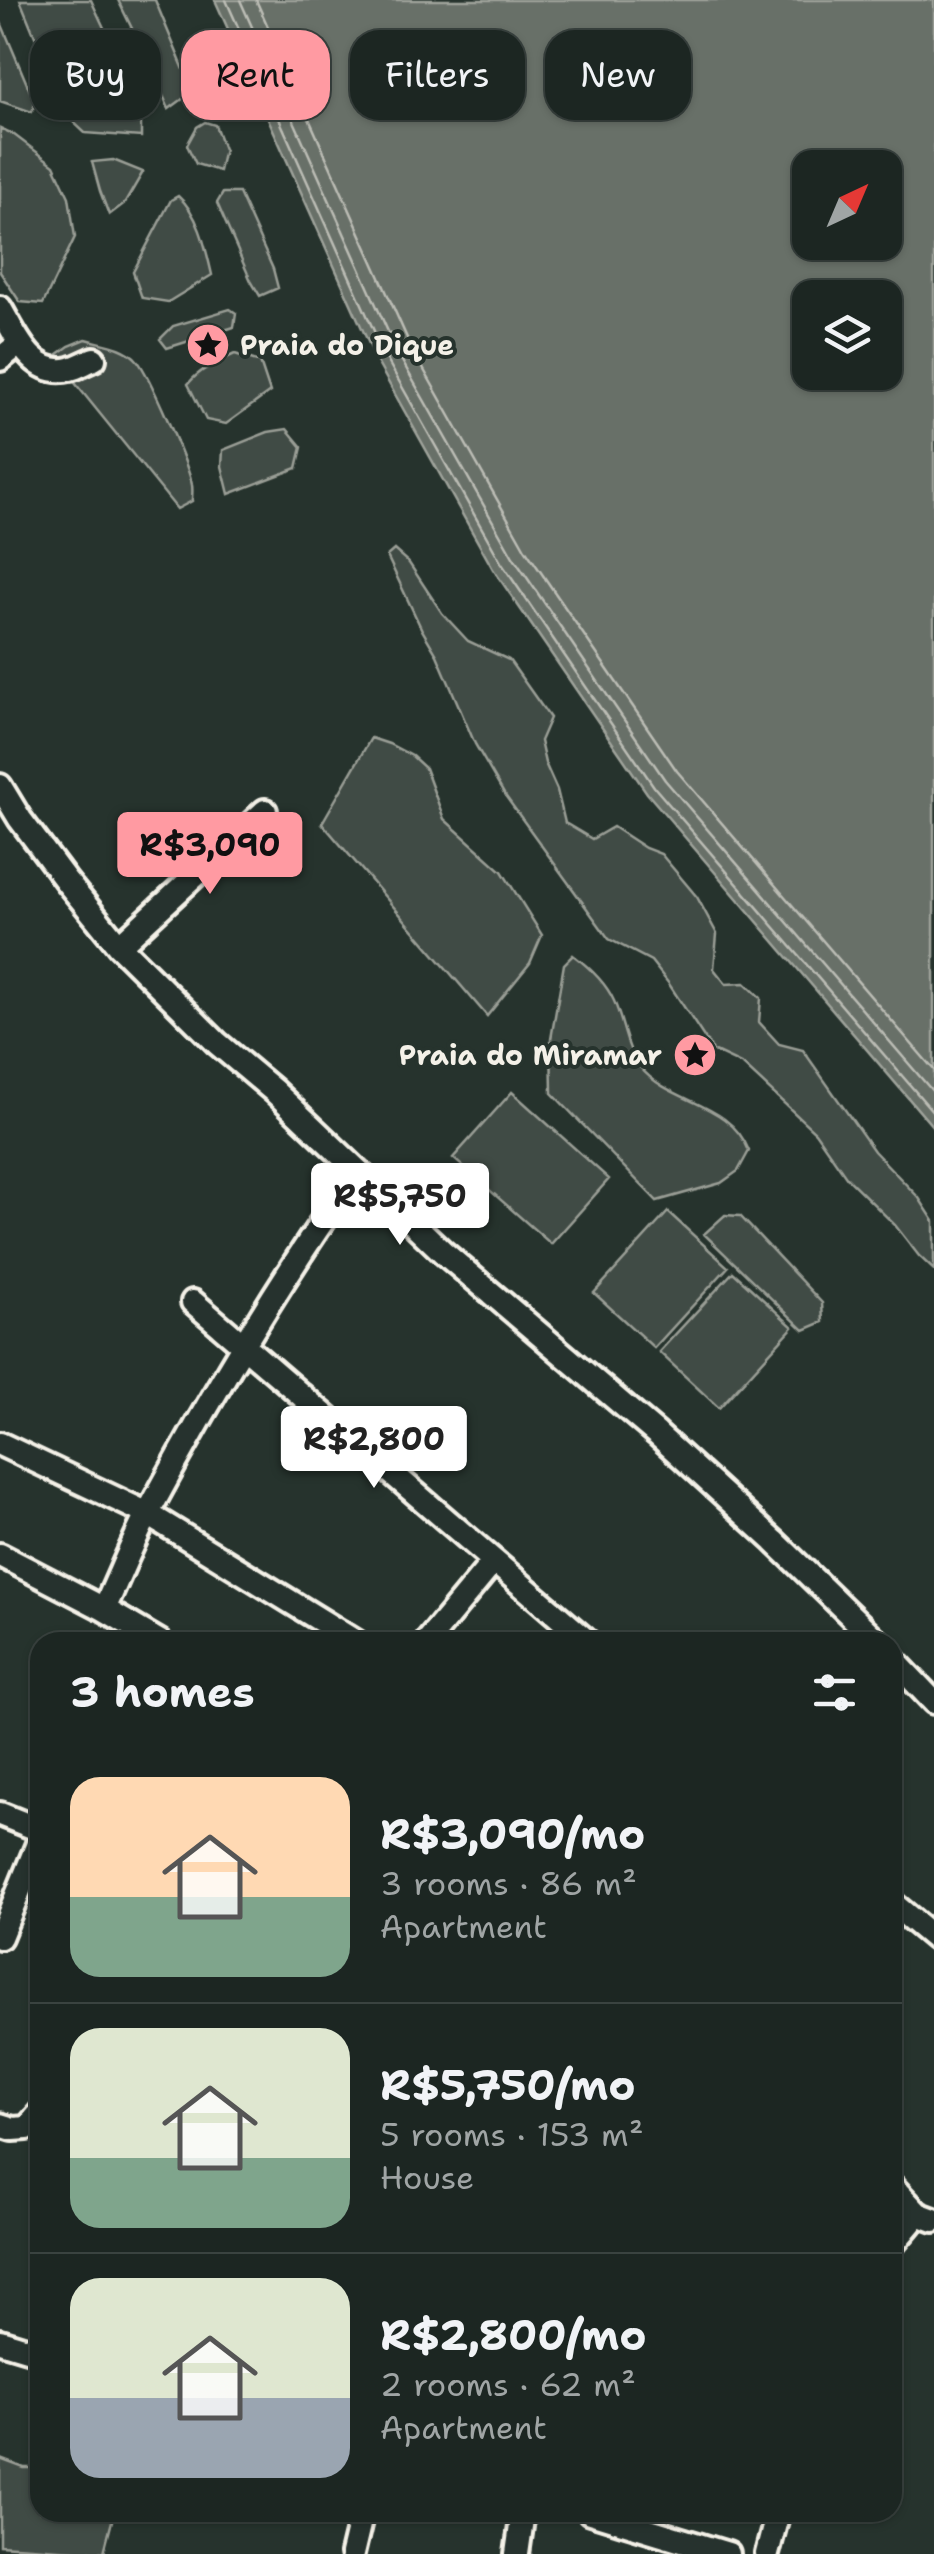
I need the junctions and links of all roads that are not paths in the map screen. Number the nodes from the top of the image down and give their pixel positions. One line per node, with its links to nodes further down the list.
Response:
1 (0, 308): 2 (street)
2 (20, 343): 3 (street); 4 (street)
3 (0, 359)
4 (94, 359)
5 (0, 786): 7 (street)
6 (265, 811): 7 (street)
7 (120, 946): 8 (street)
8 (357, 1171): 10 (street); 20 (street)
9 (192, 1302): 10 (street)
10 (244, 1344): 12 (street); 14 (street)
11 (0, 1444): 12 (street)
12 (148, 1514): 15 (street); 17 (street)
13 (0, 1555): 15 (street)
14 (494, 1561): 18 (street); 19 (street)
15 (104, 1609): 16 (street)
16 (143, 1632)
17 (331, 1632)
18 (434, 1632)
19 (576, 1632)
20 (868, 1632)
21 (902, 1668): 22 (street)
22 (934, 1702)
23 (0, 1814): 24 (street)
24 (30, 1826)
25 (30, 1864): 27 (street)
26 (902, 1911): 28 (street)
27 (0, 1938)
28 (934, 1938)
29 (30, 2122): 30 (street)
30 (0, 2126)
31 (902, 2195): 32 (street)
32 (926, 2217): 33 (street)
33 (902, 2237)
34 (0, 2341): 35 (street)
35 (30, 2350)
36 (360, 2522): 40 (street)
37 (522, 2522): 41 (street)
38 (623, 2522): 42 (street)
39 (776, 2522): 43 (street)
40 (352, 2554)
41 (517, 2554)
42 (728, 2554)
43 (768, 2554)

